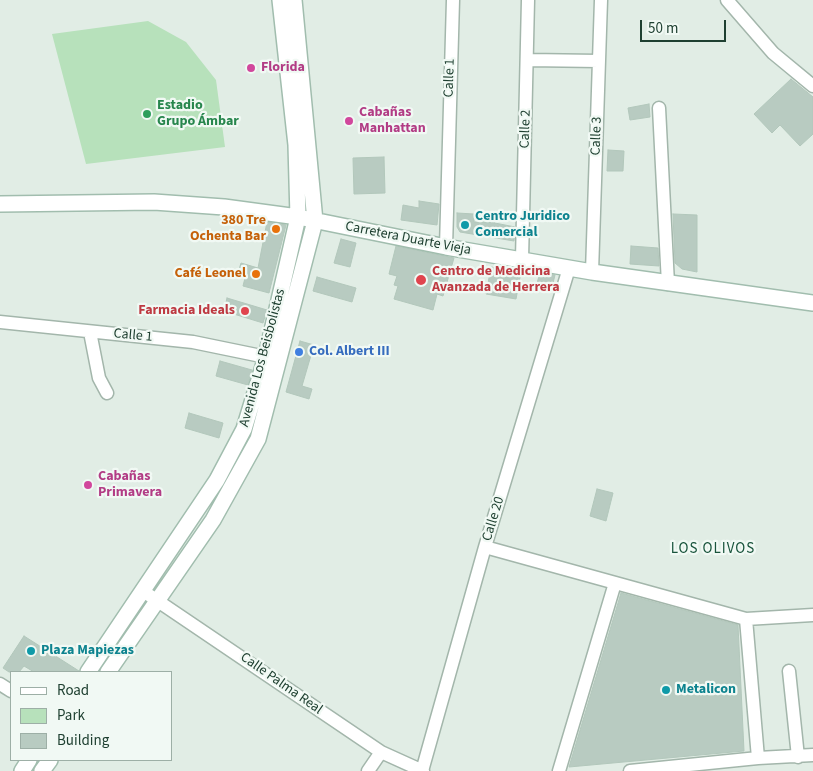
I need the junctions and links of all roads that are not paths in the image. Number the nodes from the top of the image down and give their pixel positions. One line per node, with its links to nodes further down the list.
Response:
1 (280, 0): 12 (main road, Avenida Los Beisbolistas)
2 (294, 0): 13 (main road, Avenida Los Beisbolistas)
3 (453, 0): 14 (street, Calle 1)
4 (528, 0): 7 (street, Calle 2)
5 (601, 0): 8 (street, Calle 3)
6 (727, 0): 9 (street)
7 (528, 60): 8 (street); 15 (street, Calle 2)
8 (599, 62): 17 (street, Calle 3)
9 (813, 86)
10 (659, 108): 18 (street)
11 (0, 204): 12 (main road, Carretera Duarte Vieja)
12 (298, 217): 13 (main road, Carretera Duarte Vieja); 22 (main road, Avenida Los Beisbolistas)
13 (315, 221): 14 (main road, Carretera Duarte Vieja); 27 (main road, Avenida Los Beisbolistas)
14 (446, 246): 15 (main road, Carretera Duarte Vieja)
15 (522, 259): 16 (main road, Carretera Duarte Vieja)
16 (569, 268): 17 (main road, Carretera Duarte Vieja); 24 (street, Calle 20)
17 (592, 272): 18 (main road, Carretera Duarte Vieja)
18 (668, 284): 19 (main road, Carretera Duarte Vieja)
19 (813, 303)
20 (0, 322): 21 (street, Calle 1)
21 (90, 332): 22 (street, Calle 1); 23 (street)
22 (266, 357): 26 (main road, Avenida Los Beisbolistas)
23 (107, 393)
24 (485, 547): 25 (street); 39 (street, Calle 20)
25 (615, 583): 29 (street); 40 (street)
26 (143, 591): 27 (street, Calle Palma Real); 30 (main road, Avenida Los Beisbolistas)
27 (156, 600): 31 (main road, Avenida Los Beisbolistas); 33 (street, Calle Palma Real)
28 (813, 615): 29 (street)
29 (746, 619): 36 (street)
30 (89, 671)
31 (109, 671)
32 (789, 671): 35 (street)
33 (381, 752): 38 (street); 39 (street, Calle Palma Real)
34 (813, 756): 35 (street)
35 (798, 757): 36 (street)
36 (758, 758): 37 (street)
37 (707, 767): 41 (street)
38 (368, 771)
39 (422, 771)
40 (558, 771)
41 (630, 771)

